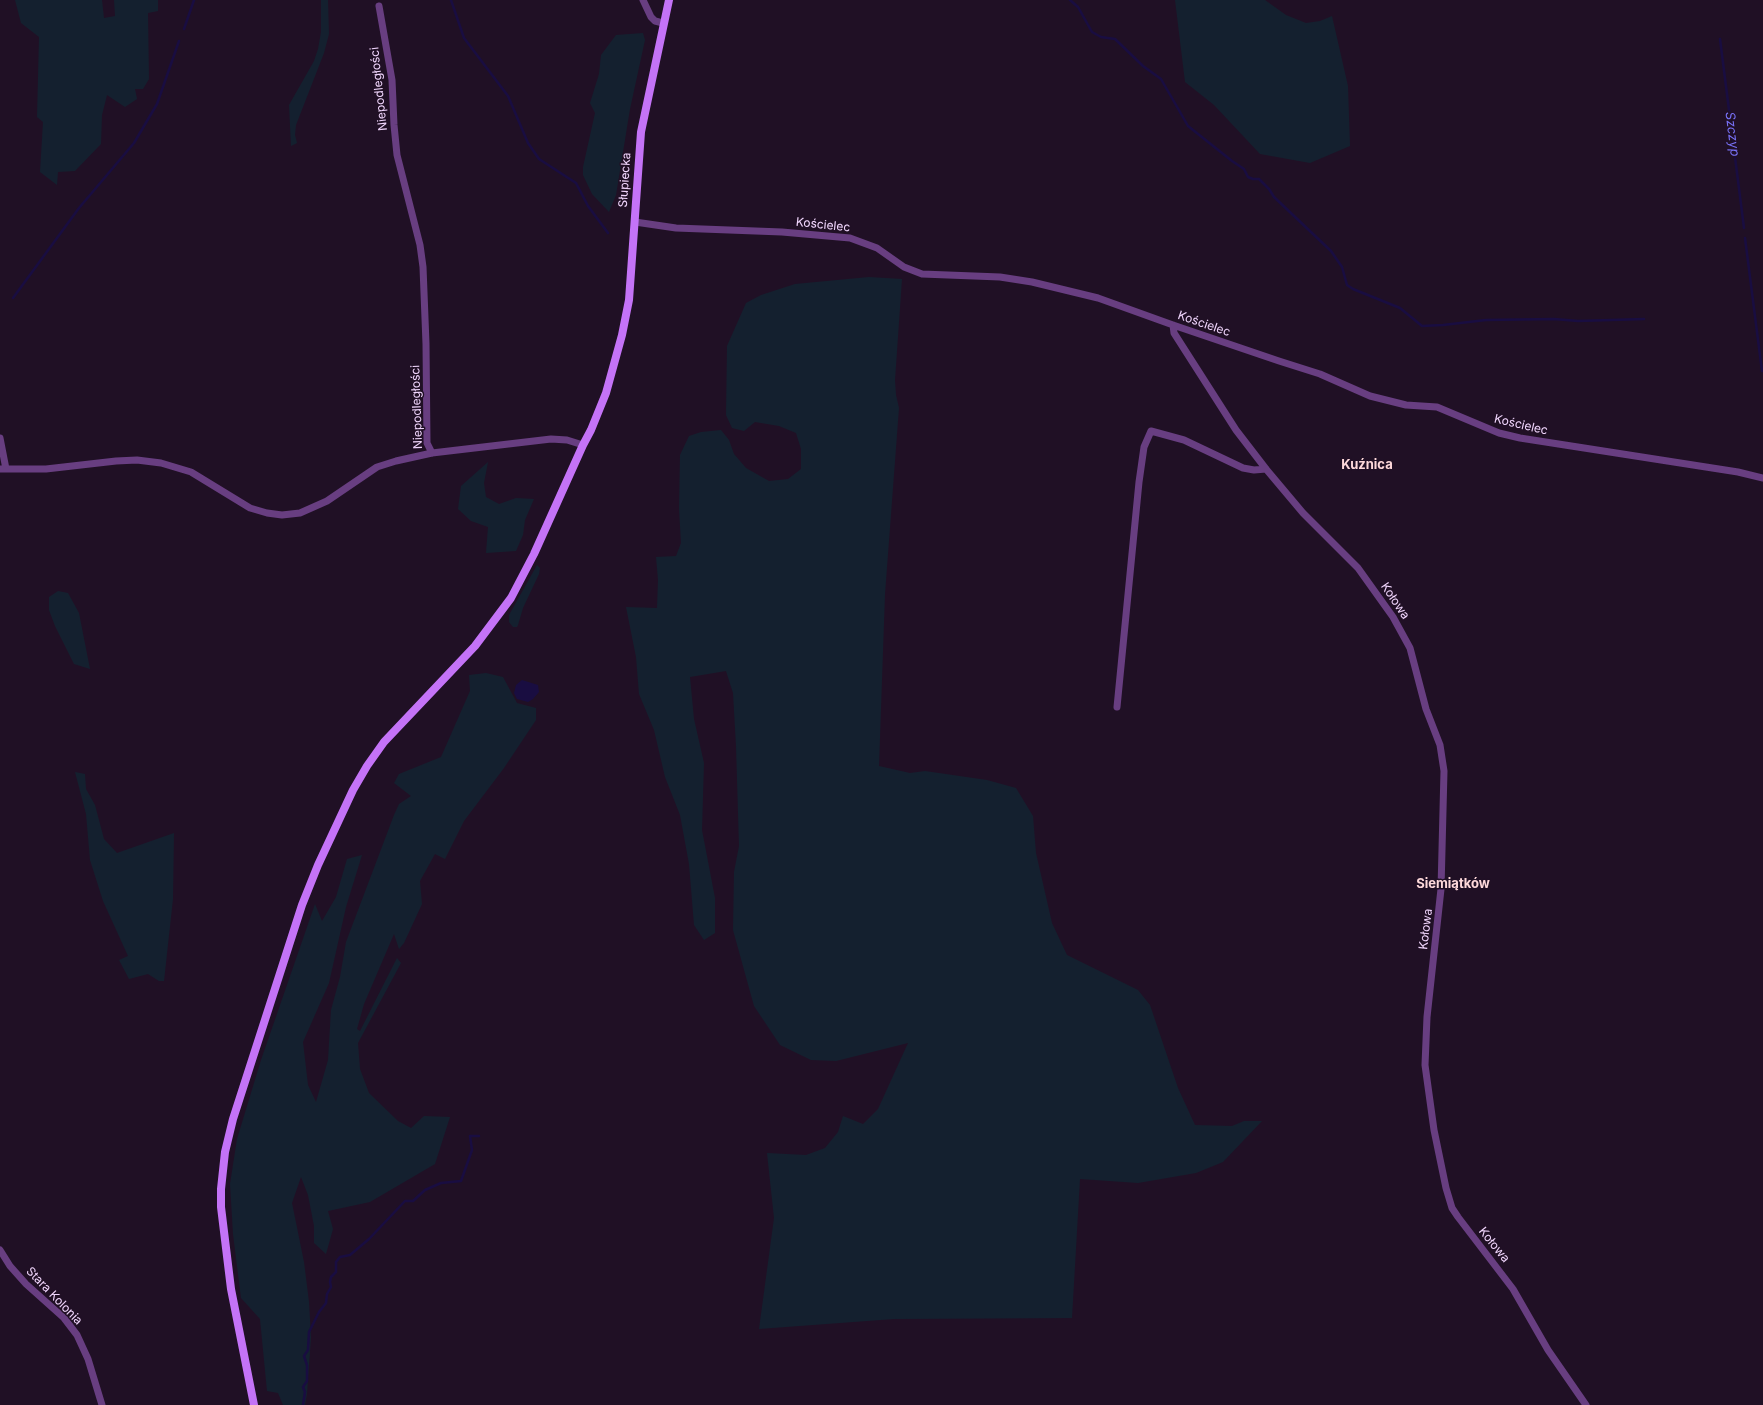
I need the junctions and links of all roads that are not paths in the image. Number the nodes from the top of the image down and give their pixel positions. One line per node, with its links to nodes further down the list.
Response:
1 (643, 0): 4 (street)
2 (669, 0): 4 (main road, Słupiecka)
3 (379, 6): 9 (street, Niepodległości)
4 (663, 23): 5 (main road, Słupiecka)
5 (635, 222): 6 (street, Kościelec); 8 (main road, Słupiecka)
6 (1172, 325): 11 (street, Kołowa); 12 (street, Kościelec)
7 (0, 438): 10 (street)
8 (582, 445): 9 (street); 16 (main road, Słupiecka)
9 (432, 453): 10 (street, Niepodległości)
10 (3, 469)
11 (1266, 469): 13 (street); 17 (street, Kołowa)
12 (1763, 478)
13 (1118, 707)
14 (0, 1250): 15 (street, Stara Kolonia)
15 (102, 1405)
16 (254, 1405)
17 (1586, 1405)

